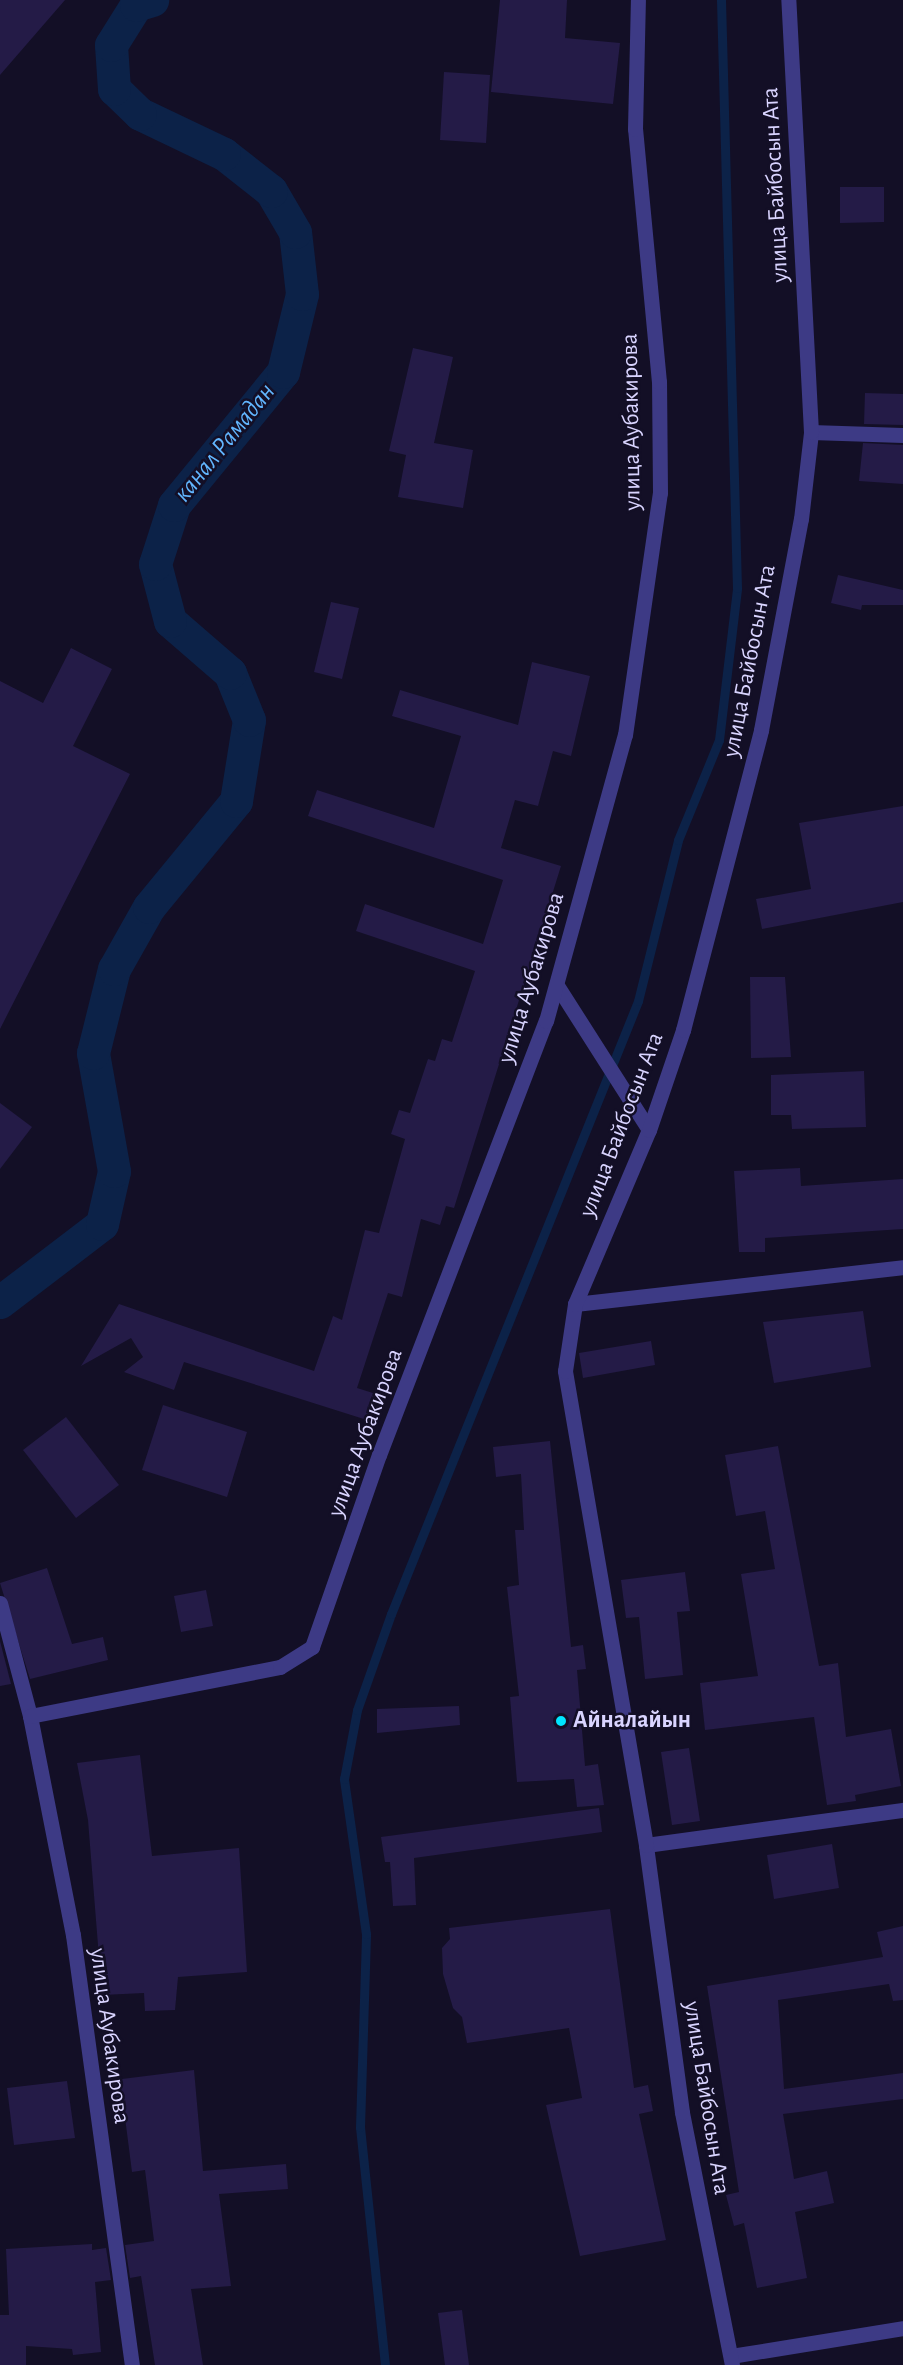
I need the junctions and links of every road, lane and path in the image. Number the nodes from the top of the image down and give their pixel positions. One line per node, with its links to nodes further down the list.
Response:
1 (638, 0): 5 (street, улица Аубакирова)
2 (788, 0): 3 (street, улица Байбосын Ата)
3 (811, 432): 4 (street); 6 (street, улица Байбосын Ата)
4 (903, 435)
5 (558, 987): 6 (street); 10 (street, улица Аубакирова)
6 (649, 1130): 8 (street, улица Байбосын Ата)
7 (903, 1267): 8 (street)
8 (575, 1304): 12 (street, улица Байбосын Ата)
9 (0, 1603): 10 (street, улица Аубакирова)
10 (30, 1716): 15 (street, улица Аубакирова)
11 (903, 1810): 12 (street)
12 (646, 1845): 14 (street, улица Байбосын Ата)
13 (903, 2328): 14 (street, улица Байбосын Ата)
14 (732, 2361)
15 (132, 2365)

